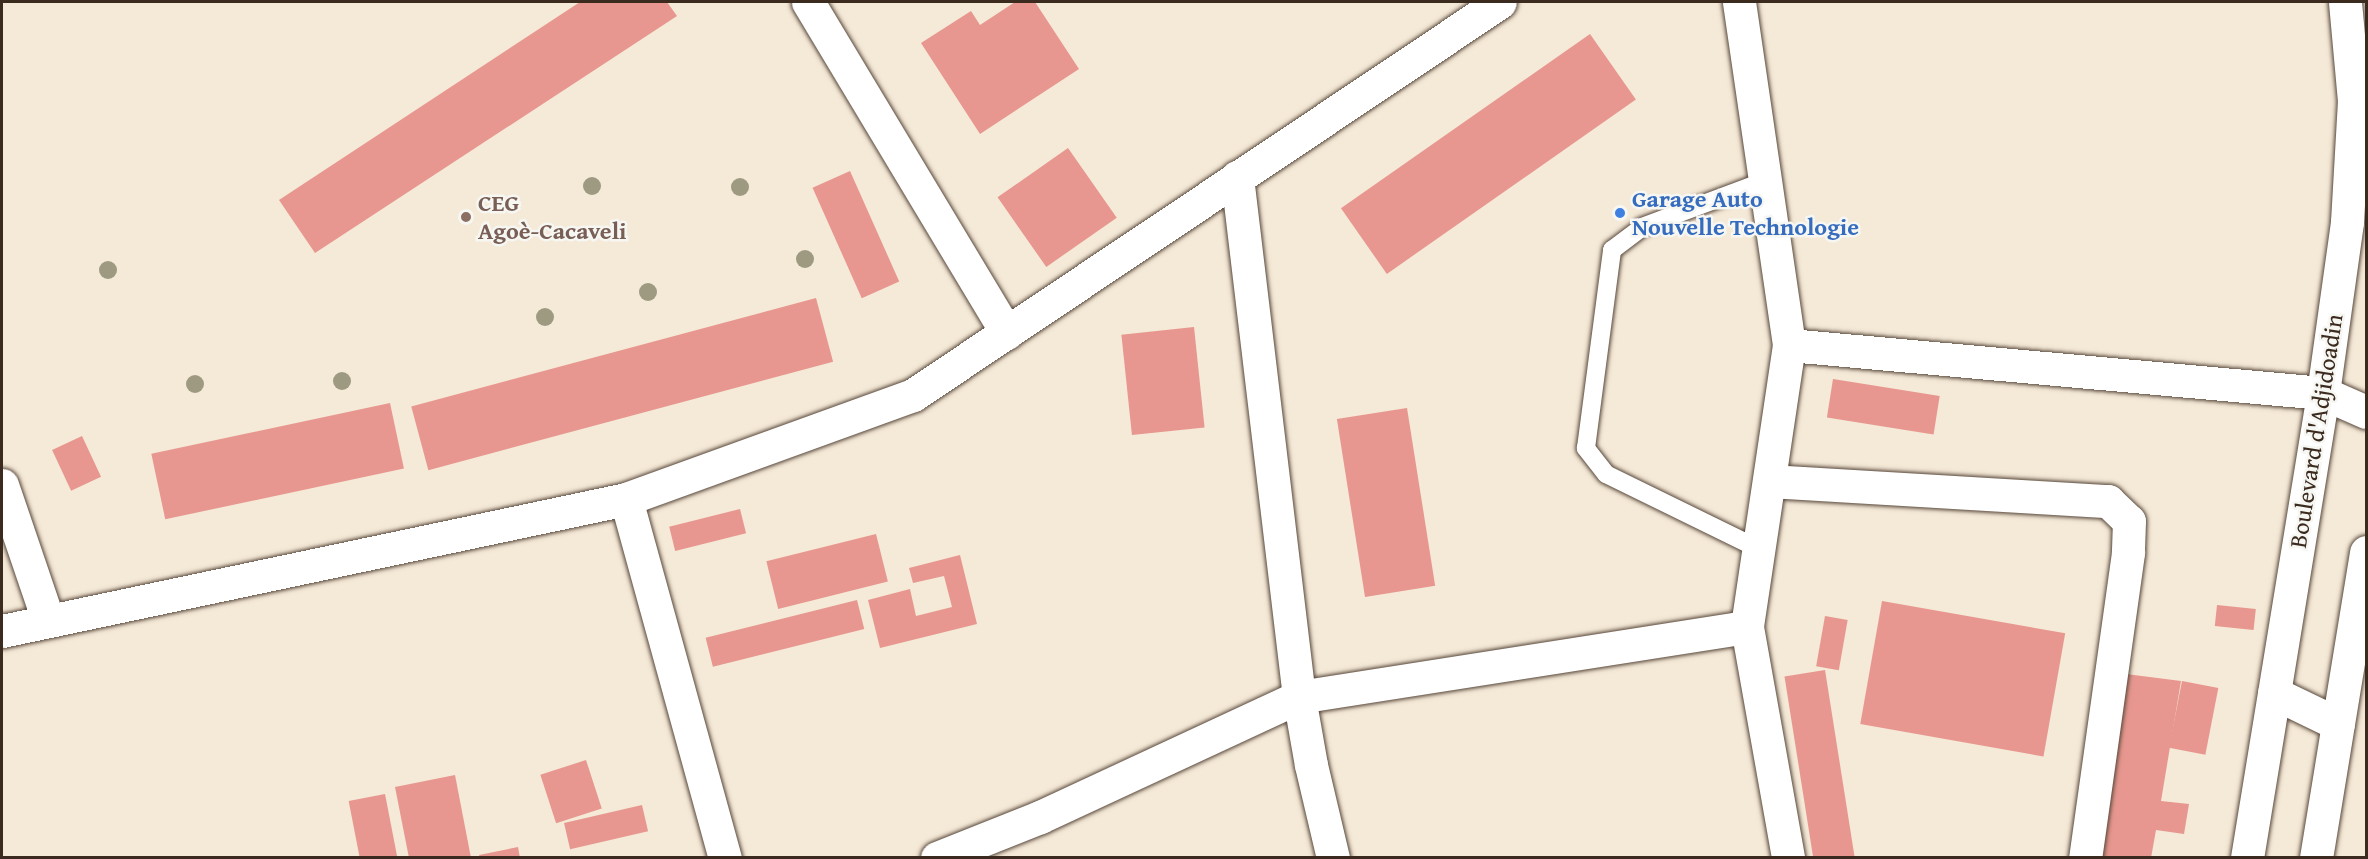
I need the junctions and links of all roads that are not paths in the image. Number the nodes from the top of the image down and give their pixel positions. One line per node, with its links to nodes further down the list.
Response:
1 (808, 2): 7 (street)
2 (1500, 2): 5 (street)
3 (1739, 2): 6 (street)
4 (2345, 2): 9 (street, Boulevard d'Adjidoadin)
5 (1237, 177): 7 (street); 20 (street)
6 (1765, 181): 8 (street); 14 (lane)
7 (1007, 333): 13 (street)
8 (1790, 345): 9 (street); 11 (street)
9 (2323, 393): 10 (street); 19 (street, Boulevard d'Adjidoadin)
10 (2367, 412)
11 (1768, 481): 14 (street); 26 (street)
12 (2, 485): 16 (street)
13 (626, 499): 16 (street); 22 (street)
14 (1758, 549): 17 (street)
15 (2367, 552): 21 (street)
16 (48, 620): 18 (street)
17 (1747, 627): 20 (street); 25 (street)
18 (2, 631)
19 (2274, 693): 21 (street); 27 (street, Boulevard d'Adjidoadin)
20 (1299, 697): 23 (street); 24 (street)
21 (2338, 724): 28 (street)
22 (725, 858)
23 (936, 858)
24 (1333, 858)
25 (1788, 858)
26 (2085, 858)
27 (2247, 858)
28 (2316, 858)

